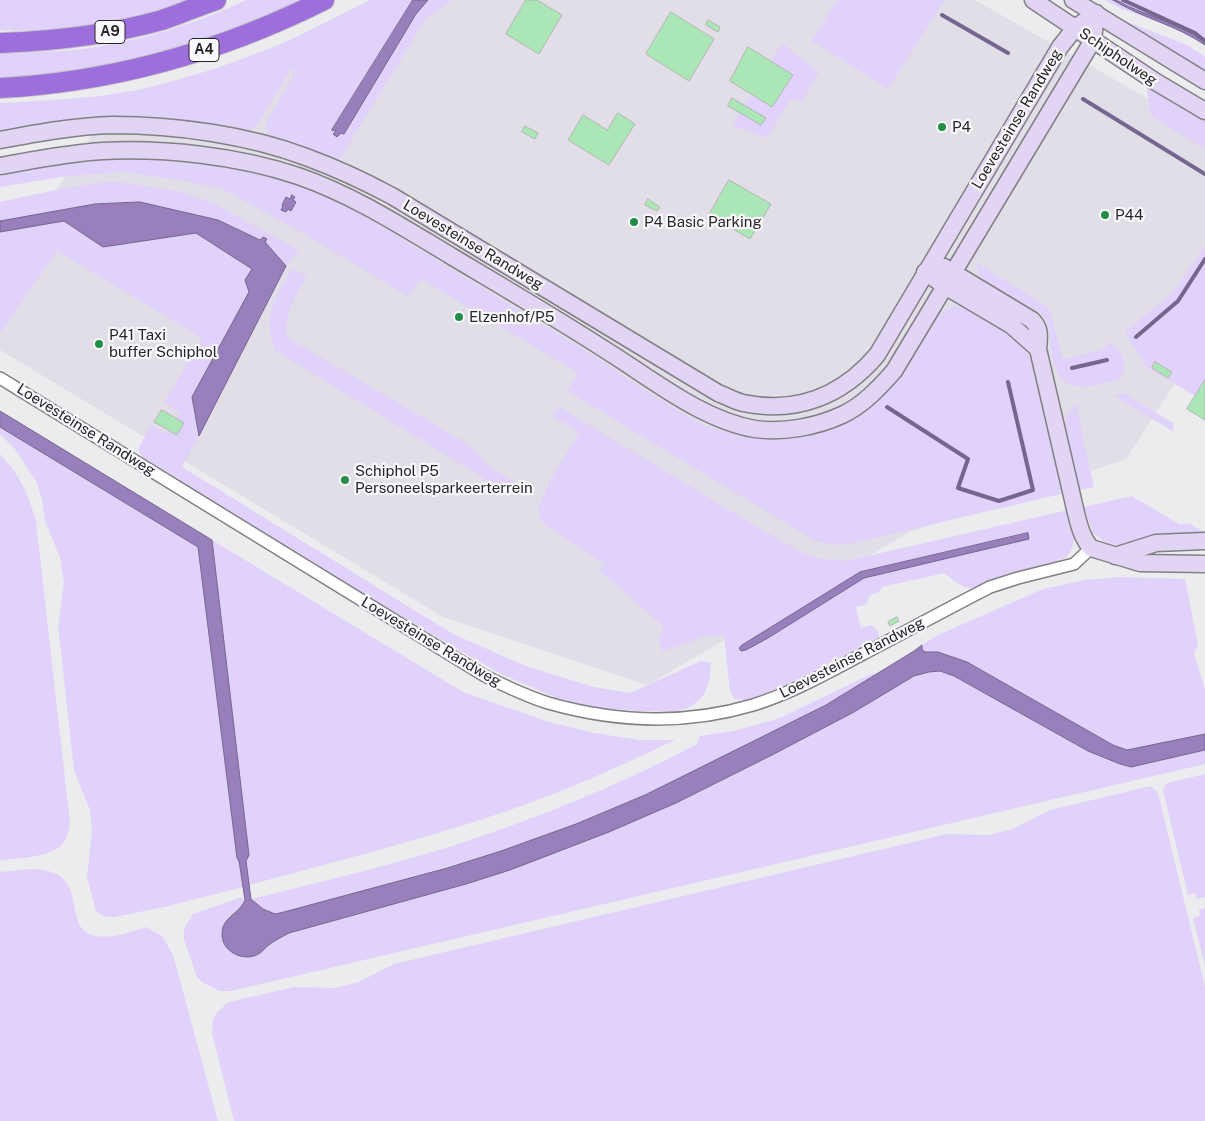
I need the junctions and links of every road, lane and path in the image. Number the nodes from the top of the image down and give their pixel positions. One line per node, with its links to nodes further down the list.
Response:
1 (216, 0): 8 (highway, A9)
2 (324, 0): 10 (highway, A4)
3 (1033, 0): 6 (street, Schipholweg)
4 (1074, 0): 5 (street, Schipholweg)
5 (1096, 13): 6 (street, Loevesteinse Randweg); 7 (street, Loevesteinse Randweg); 9 (street, Schipholweg)
6 (1075, 28): 7 (street, Schipholweg); 14 (street, Loevesteinse Randweg)
7 (1092, 40): 11 (street, Schipholweg); 15 (street, Loevesteinse Randweg)
8 (0, 43)
9 (1205, 81)
10 (0, 88)
11 (1205, 111)
12 (0, 140): 14 (street, Loevesteinse Randweg)
13 (0, 166): 15 (street, Loevesteinse Randweg)
14 (930, 265): 15 (street)
15 (949, 280): 18 (street)
16 (0, 378): 18 (street, Loevesteinse Randweg)
17 (1205, 541): 19 (street)
18 (1091, 548): 19 (street)
19 (1115, 556): 20 (street)
20 (1205, 564)

